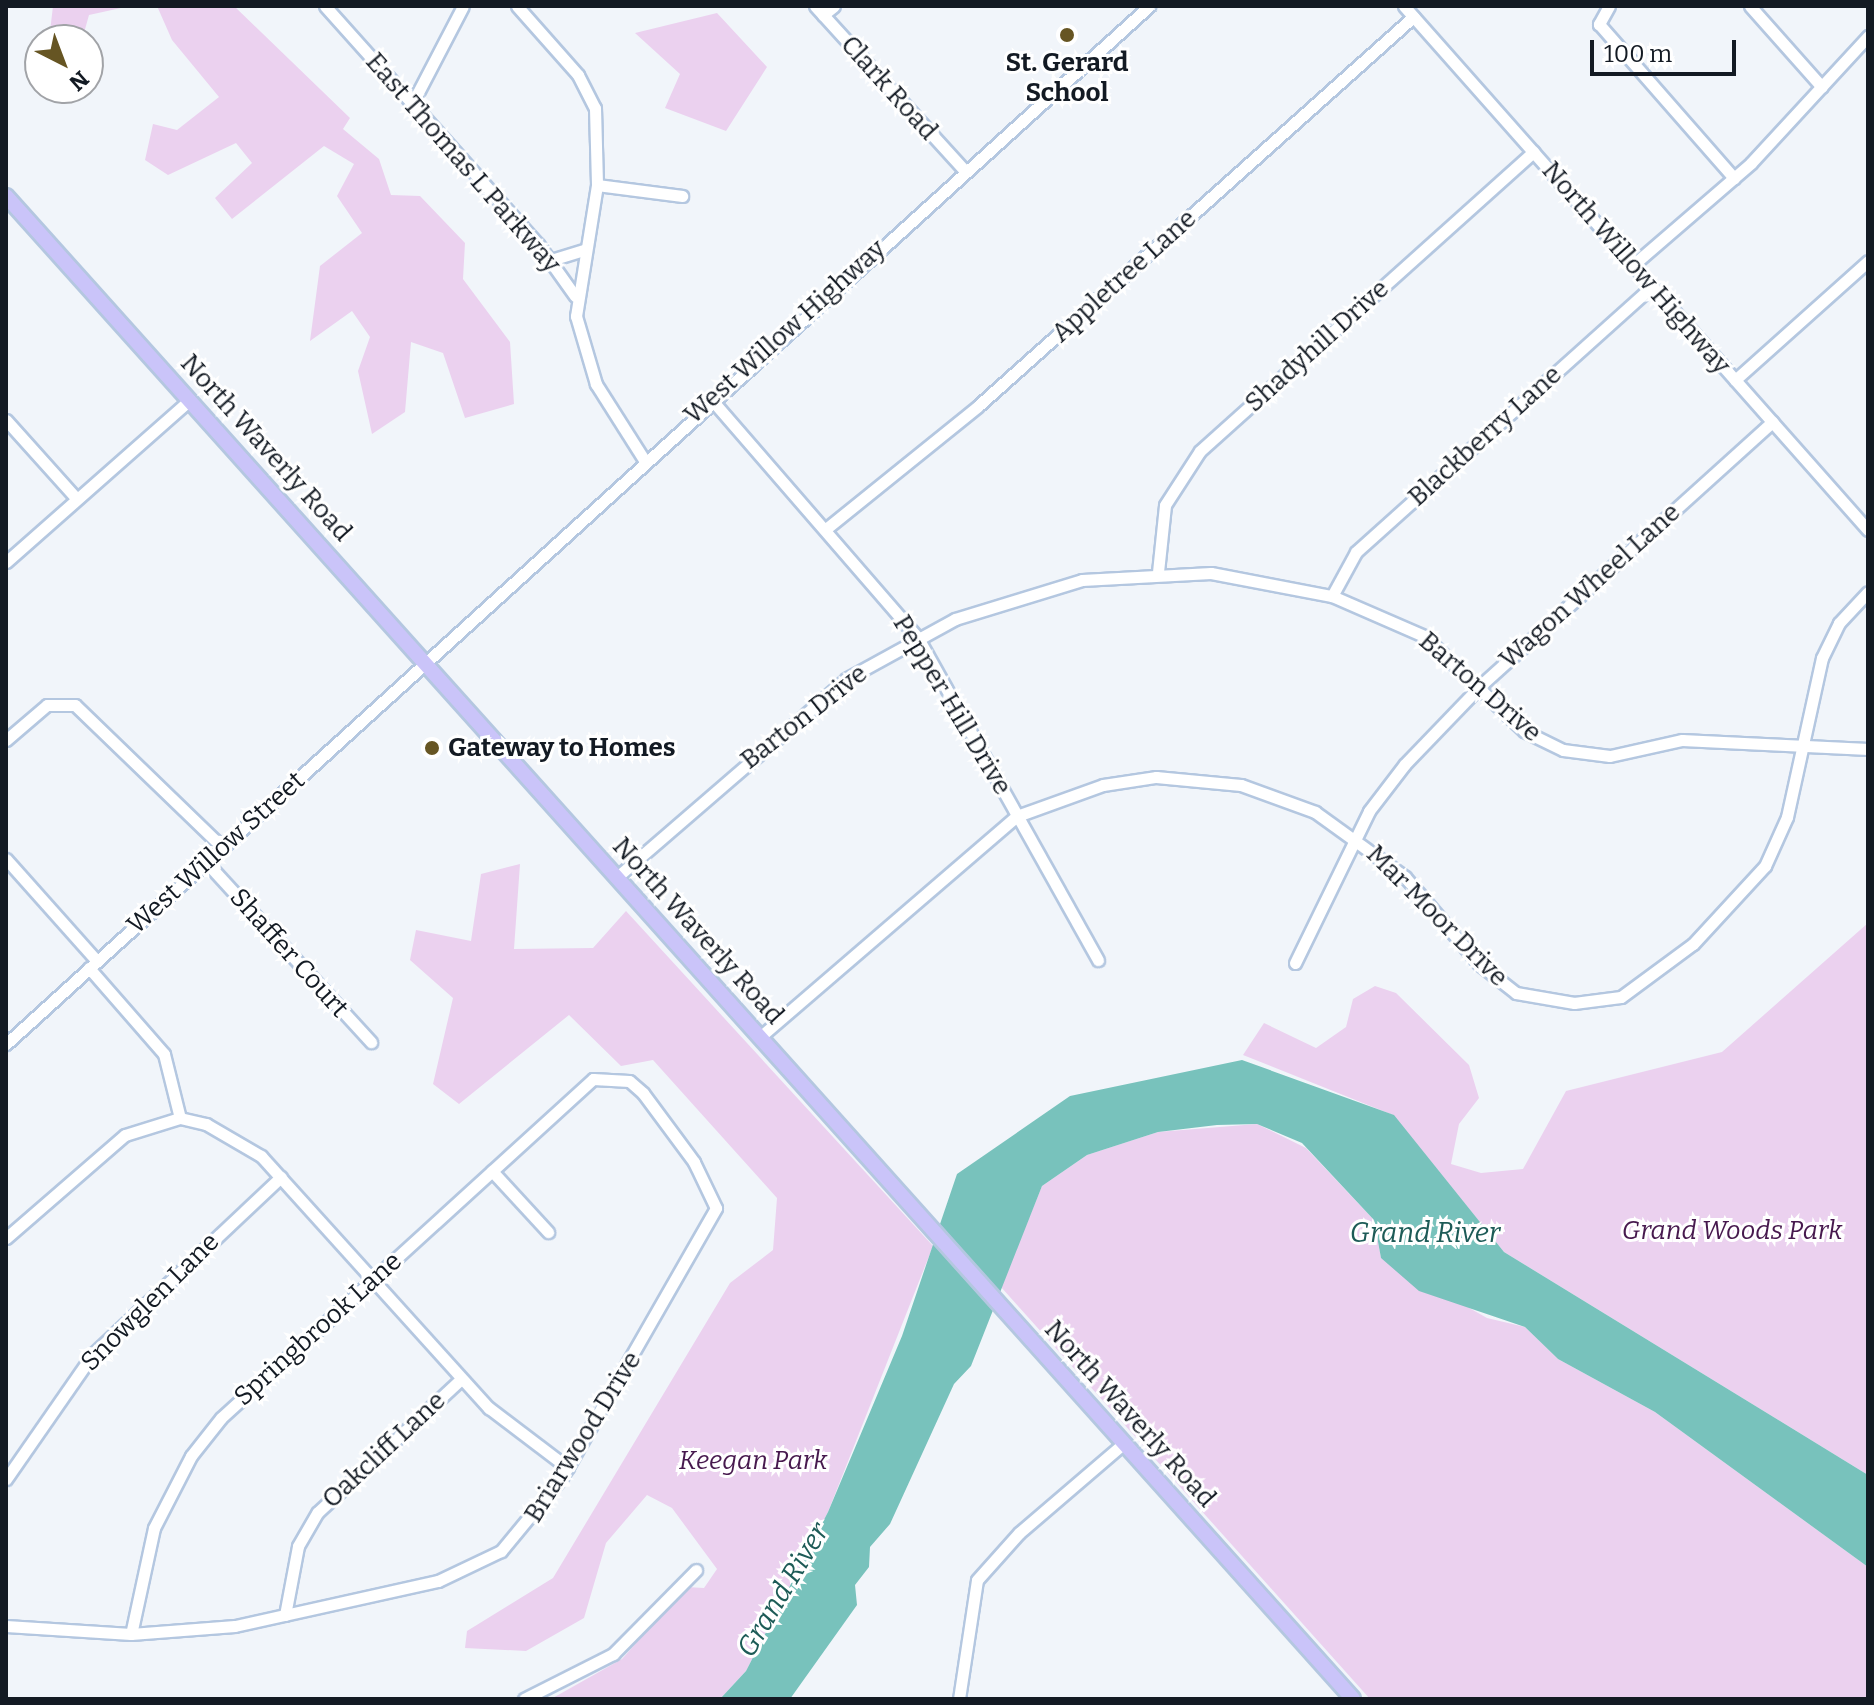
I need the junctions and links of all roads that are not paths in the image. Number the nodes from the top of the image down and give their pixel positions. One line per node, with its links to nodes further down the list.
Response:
1 (325, 6): 13 (street, East Thomas L Parkway)
2 (463, 6): 13 (street)
3 (517, 6): 17 (street)
4 (834, 6): 9 (street)
5 (1149, 6): 15 (street, West Willow Highway)
6 (1404, 6): 10 (street, North Willow Highway)
7 (1609, 6): 16 (street)
8 (1750, 6): 12 (street)
9 (819, 11): 15 (street, Clark Road)
10 (1413, 17): 14 (street, North Willow Highway); 33 (street, Appletree Lane)
11 (1868, 36): 12 (street)
12 (1822, 87): 16 (street)
13 (412, 104): 21 (street, East Thomas L Parkway)
14 (1533, 152): 23 (street, North Willow Highway); 36 (street, Shadyhill Drive)
15 (964, 170): 27 (street, West Willow Highway)
16 (1734, 178): 23 (street)
17 (597, 185): 19 (street); 20 (street)
18 (6, 196): 28 (main road, North Waverly Road)
19 (682, 196)
20 (584, 250): 21 (street); 25 (street)
21 (551, 260): 25 (street, East Thomas L Parkway)
22 (1868, 261): 26 (street)
23 (1633, 265): 24 (street, North Willow Highway)
24 (1652, 286): 26 (street, North Willow Highway); 38 (street, Blackberry Lane)
25 (575, 296): 31 (street, East Thomas L Parkway)
26 (1735, 380): 30 (street, North Willow Highway)
27 (711, 399): 31 (street, West Willow Highway); 33 (street, Pepper Hill Drive)
28 (190, 400): 32 (street); 40 (main road, North Waverly Road)
29 (6, 420): 32 (street)
30 (1772, 422): 34 (street, North Willow Highway); 41 (street, Wagon Wheel Lane)
31 (643, 458): 40 (street, West Willow Highway)
32 (77, 499): 35 (street)
33 (827, 528): 39 (street, Pepper Hill Drive)
34 (1868, 530)
35 (6, 562)
36 (1158, 572): 38 (street, Barton Drive); 39 (street, Barton Drive)
37 (1868, 592): 43 (street, Mar Moor Drive)
38 (1332, 596): 41 (street, Barton Drive)
39 (918, 638): 45 (street, Pepper Hill Drive); 50 (street, Barton Drive)
40 (424, 661): 47 (street, West Willow Street); 50 (main road, North Waverly Road)
41 (1480, 686): 43 (street, Barton Drive); 46 (street, Wagon Wheel Lane)
42 (6, 740): 47 (street)
43 (1801, 746): 44 (street, Barton Drive); 46 (street, Mar Moor Drive)
44 (1868, 749)
45 (1017, 816): 46 (street, Mar Moor Drive); 51 (street, Pepper Hill Drive); 54 (street, Mar Moor Drive)
46 (1355, 836): 52 (street, Wagon Wheel Lane)
47 (223, 848): 49 (street, West Willow Street)
48 (6, 859): 53 (street)
49 (207, 863): 53 (street, West Willow Street); 55 (street, Shaffer Court)
50 (617, 877): 54 (main road, North Waverly Road)
51 (1098, 960)
52 (1295, 963)
53 (93, 965): 56 (street, West Willow Street); 58 (street)
54 (761, 1036): 65 (main road, North Waverly Road)
55 (371, 1042)
56 (6, 1044)
57 (593, 1079): 59 (street, Springbrook Lane); 66 (street, Briarwood Drive)
58 (180, 1118): 60 (street); 62 (street)
59 (492, 1171): 61 (street); 63 (street, Springbrook Lane)
60 (281, 1177): 63 (street); 67 (street, Snowglen Lane)
61 (548, 1232)
62 (6, 1238)
63 (372, 1280): 64 (street); 71 (street, Springbrook Lane)
64 (461, 1379): 66 (street); 69 (street, Oakcliff Lane)
65 (1123, 1444): 73 (street); 74 (main road, North Waverly Road)
66 (568, 1468): 69 (street, Briarwood Drive)
67 (6, 1479)
68 (696, 1570): 72 (street)
69 (285, 1615): 71 (street, Briarwood Drive)
70 (6, 1626): 71 (street, Briarwood Drive)
71 (131, 1634)
72 (524, 1699)
73 (959, 1699)
74 (1353, 1699)

